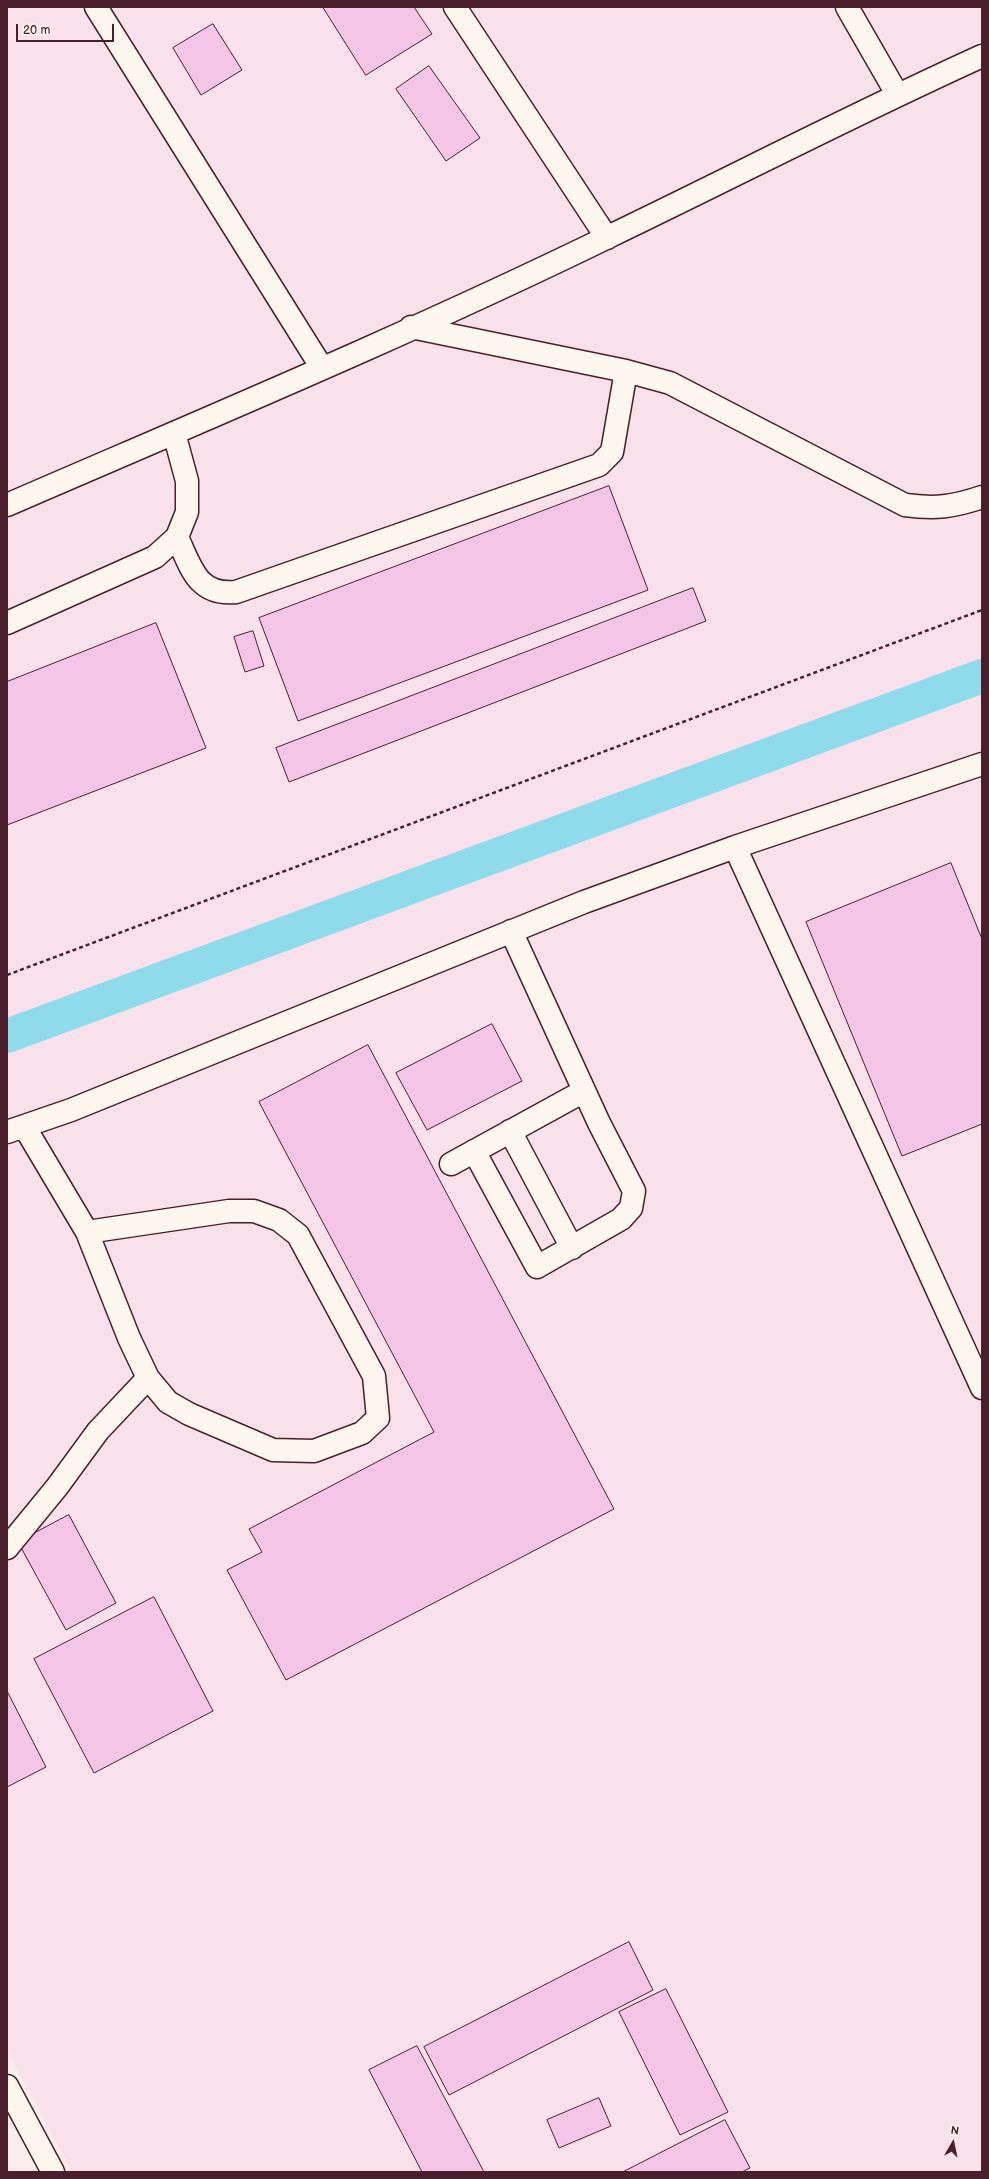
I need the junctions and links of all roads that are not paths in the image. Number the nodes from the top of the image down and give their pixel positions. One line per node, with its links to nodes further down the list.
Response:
1 (96, 7): 8 (street)
2 (455, 7): 6 (street)
3 (847, 7): 5 (street)
4 (982, 56): 5 (street)
5 (897, 94): 6 (street)
6 (607, 238): 7 (street)
7 (411, 328): 8 (street); 9 (street)
8 (322, 368): 10 (street)
9 (626, 371): 11 (street); 13 (street)
10 (174, 433): 12 (street); 13 (street)
11 (982, 497)
12 (7, 506)
13 (177, 538): 14 (street)
14 (7, 624)
15 (982, 764): 16 (street)
16 (735, 847): 17 (street); 26 (street)
17 (511, 930): 18 (street); 19 (street)
18 (584, 1091): 20 (street); 24 (street)
19 (16, 1129): 23 (street)
20 (510, 1132): 21 (street); 24 (street)
21 (474, 1152): 22 (street); 24 (street)
22 (451, 1164)
23 (87, 1232): 25 (street); 25 (street)
24 (572, 1248)
25 (148, 1378): 27 (street)
26 (982, 1388)
27 (7, 1548)
28 (7, 2086): 29 (street)
29 (53, 2172)

